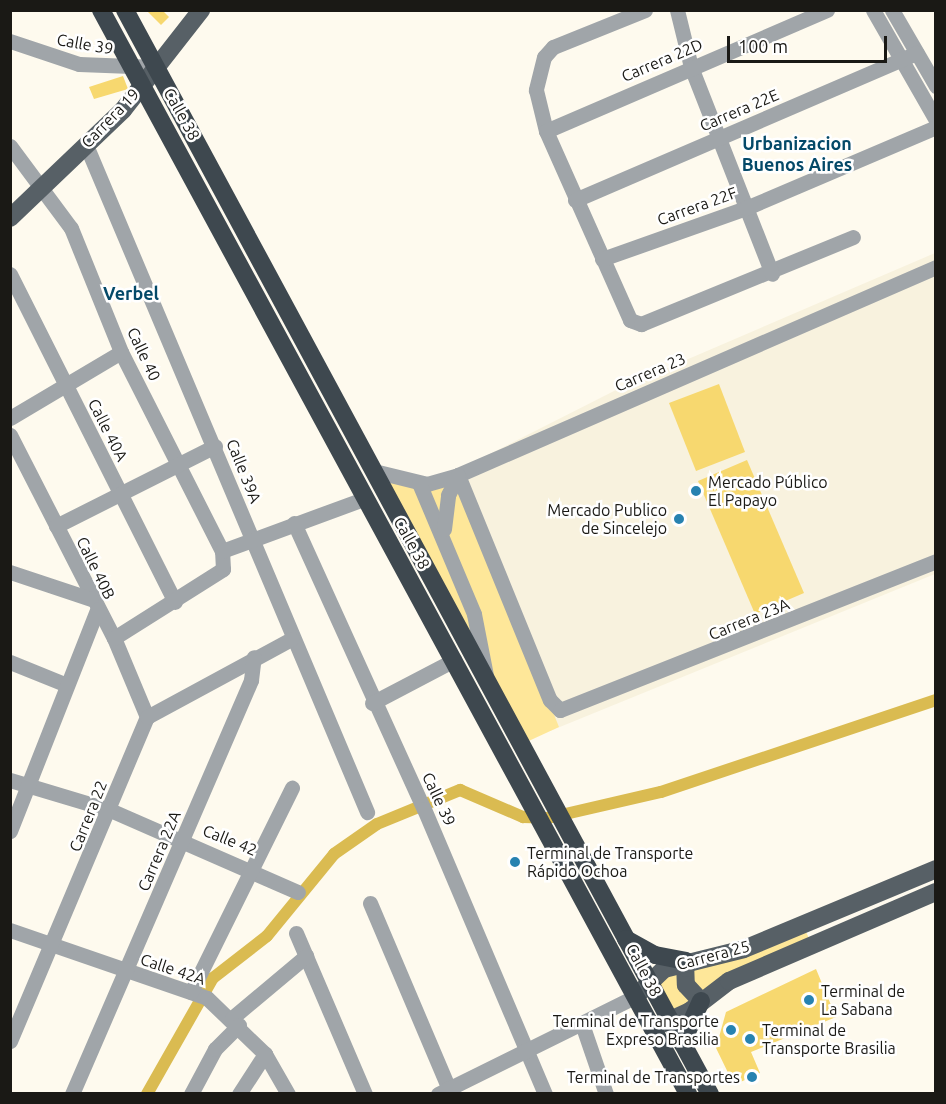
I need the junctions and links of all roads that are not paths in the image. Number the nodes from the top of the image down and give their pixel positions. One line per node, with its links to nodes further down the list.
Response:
1 (101, 10): 14 (highway, Calle 38)
2 (125, 10): 13 (highway, Calle 38)
3 (201, 10): 13 (main road, Carrera 19)
4 (645, 10): 18 (street)
5 (677, 10): 12 (street)
6 (827, 10): 12 (street, Carrera 22D)
7 (873, 10): 11 (street)
8 (892, 10): 10 (street)
9 (10, 41): 14 (street, Calle 39)
10 (917, 53): 11 (street, Carrera 22E); 15 (street)
11 (902, 60): 16 (street); 19 (street, Carrera 22E)
12 (691, 67): 18 (street, Carrera 22D); 19 (street)
13 (158, 68): 14 (main road, Carrera 19); 37 (highway, Calle 38)
14 (139, 76): 20 (main road, Carrera 19); 41 (highway, Calle 38)
15 (936, 86)
16 (936, 120)
17 (936, 127): 24 (street, Carrera 22F)
18 (546, 131): 23 (street)
19 (720, 138): 23 (street, Carrera 22E); 24 (street)
20 (86, 145): 22 (main road, Carrera 19); 35 (street, Calle 39A)
21 (10, 146): 22 (street, Calle 40)
22 (41, 184): 25 (main road, Carrera 19); 31 (street, Calle 40)
23 (575, 200): 27 (street)
24 (746, 208): 27 (street, Carrera 22F); 30 (street)
25 (10, 218)
26 (853, 237): 30 (street)
27 (602, 259): 30 (street)
28 (936, 267): 38 (street, Carrera 23)
29 (10, 274): 32 (street, Calle 40A)
30 (772, 274)
31 (121, 352): 32 (street); 36 (street, Calle 40)
32 (65, 385): 33 (street); 40 (street, Calle 40A)
33 (10, 418)
34 (12, 442): 43 (street, Calle 40B)
35 (215, 446): 36 (street); 45 (street, Calle 39A)
36 (178, 466): 40 (street); 46 (street, Calle 40)
37 (374, 471): 39 (street, Carrera 23); 56 (highway, Calle 38)
38 (458, 475): 39 (street, Carrera 23); 44 (street); 47 (street, Carrera 23A)
39 (419, 483): 44 (street)
40 (119, 494): 43 (street); 49 (street, Calle 40A)
41 (366, 498): 42 (street); 54 (highway, Calle 38)
42 (294, 523): 45 (street); 58 (street, Calle 39)
43 (56, 526): 50 (street, Calle 40B)
44 (444, 533): 56 (street)
45 (251, 537): 46 (street); 52 (street, Calle 39A)
46 (222, 551): 49 (street)
47 (936, 561)
48 (10, 572): 50 (street)
49 (175, 602): 51 (street)
50 (94, 604): 51 (street, Calle 40B); 57 (street)
51 (114, 638): 59 (street, Calle 40B)
52 (291, 639): 53 (street); 65 (street, Calle 39A)
53 (254, 657): 59 (street); 68 (street, Carrera 22A)
54 (454, 660): 58 (street); 63 (highway, Calle 38)
55 (10, 662): 57 (street)
56 (487, 681): 63 (highway, Calle 38)
57 (67, 686): 61 (street)
58 (372, 703): 90 (street, Calle 39)
59 (147, 717): 64 (street, Carrera 22)
60 (10, 780): 61 (street, Calle 42)
61 (29, 787): 64 (street, Calle 42); 67 (street)
62 (292, 788): 70 (street)
63 (542, 806): 66 (highway, Calle 38)
64 (110, 810): 68 (street, Calle 42); 77 (street, Carrera 22)
65 (367, 812)
66 (554, 828): 76 (highway, Calle 38); 83 (highway, Calle 38)
67 (10, 831)
68 (183, 840): 70 (street, Calle 42); 80 (street, Carrera 22A)
69 (936, 868): 79 (main road, Carrera 25)
70 (255, 869): 71 (street, Calle 42); 82 (street)
71 (298, 892)
72 (936, 892): 84 (main road, Carrera 25)
73 (370, 903): 92 (street)
74 (10, 930): 77 (street, Calle 42A)
75 (296, 933): 78 (street)
76 (625, 939): 79 (highway); 81 (highway, Calle 38)
77 (54, 945): 80 (street, Calle 42A); 88 (street, Carrera 22)
78 (306, 956): 85 (street); 97 (street)
79 (685, 961): 81 (main road, Carrera 25); 84 (main road)
80 (126, 973): 82 (street, Calle 42A); 93 (street, Carrera 22A)
81 (649, 983): 83 (main road, Carrera 25); 87 (highway, Calle 38)
82 (194, 994): 85 (street, Calle 42A)
83 (636, 996): 86 (street, Carrera 25); 87 (highway, Calle 38)
84 (701, 1001): 87 (main road, Carrera 25); 89 (highway)
85 (236, 1022): 91 (street, Calle 42A); 94 (street)
86 (582, 1024): 90 (street, Carrera 25); 99 (street)
87 (661, 1024): 89 (highway, Calle 38); 100 (highway, Calle 38)
88 (10, 1041)
89 (682, 1043): 101 (highway, Calle 38)
90 (529, 1050): 92 (street, Carrera 25); 98 (street, Calle 39)
91 (265, 1054): 95 (street); 96 (street, Calle 42A)
92 (446, 1091)
93 (72, 1094)
94 (190, 1094)
95 (239, 1094)
96 (288, 1094)
97 (365, 1094)
98 (545, 1094)
99 (606, 1094)
100 (688, 1094)
101 (710, 1094)

